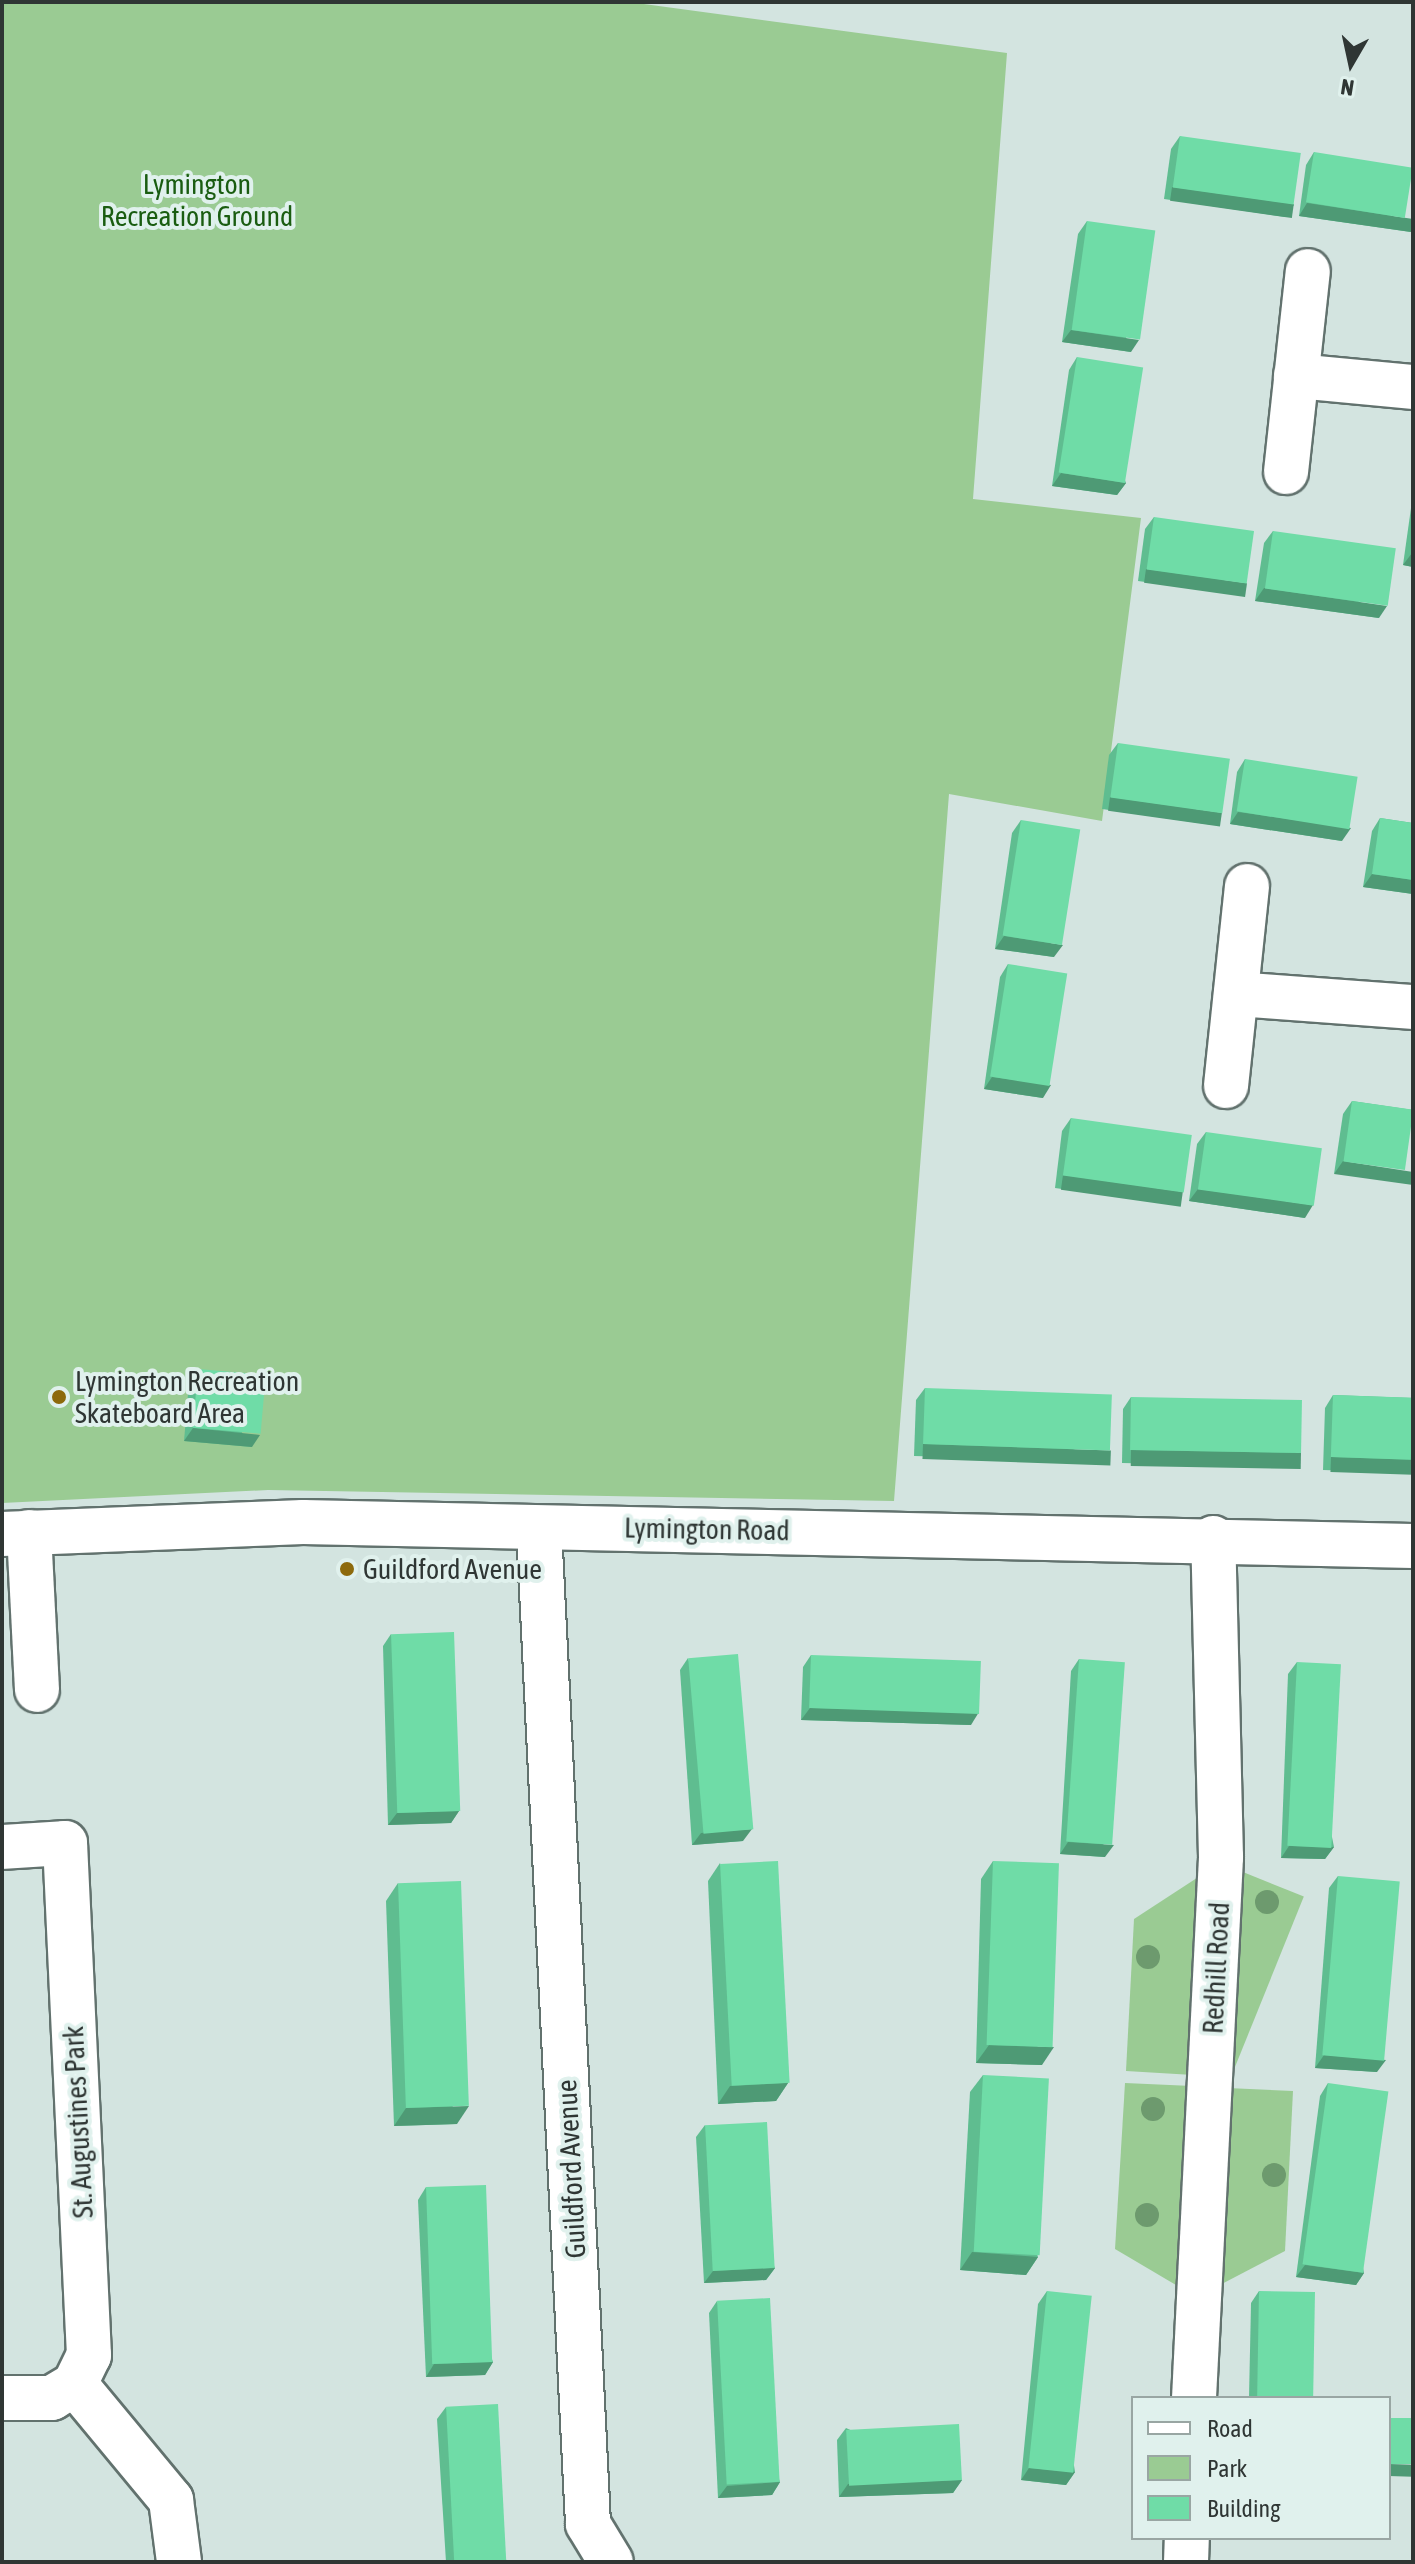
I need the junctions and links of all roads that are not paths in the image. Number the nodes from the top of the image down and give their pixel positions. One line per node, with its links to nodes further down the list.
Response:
1 (1308, 271): 2 (street)
2 (1296, 376): 3 (street); 4 (street)
3 (1413, 387)
4 (1286, 472)
5 (1247, 886): 6 (street)
6 (1236, 994): 7 (street); 8 (street)
7 (1413, 1007)
8 (1226, 1086)
9 (539, 1529): 10 (street, Lymington Road); 11 (street, Lymington Road); 20 (street, Guildford Avenue)
10 (16, 1533): 13 (street)
11 (1213, 1538): 12 (street, Lymington Road); 16 (street, Redhill Road)
12 (1413, 1546)
13 (37, 1690)
14 (2, 1847): 15 (street, St. Augustines Park)
15 (75, 2384): 17 (street); 19 (street)
16 (1194, 2396)
17 (2, 2398)
18 (1187, 2540): 21 (street)
19 (179, 2562)
20 (611, 2562)
21 (1186, 2562)

